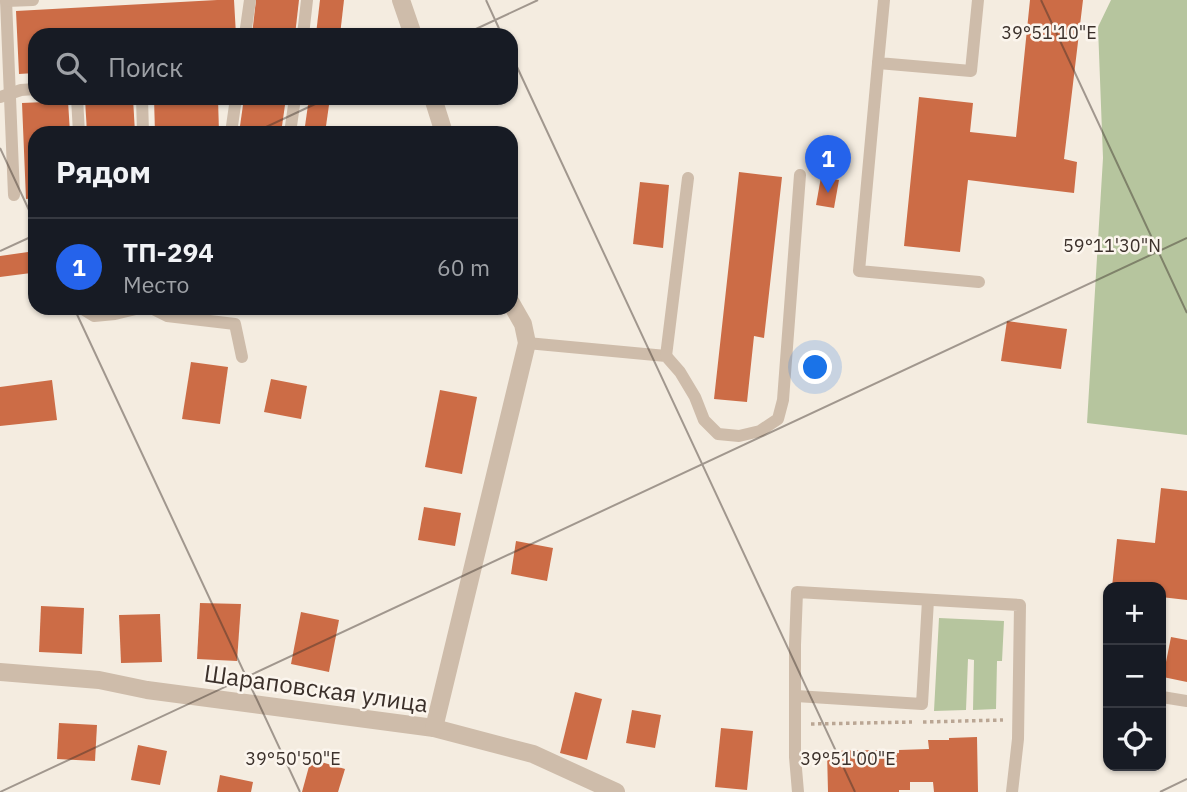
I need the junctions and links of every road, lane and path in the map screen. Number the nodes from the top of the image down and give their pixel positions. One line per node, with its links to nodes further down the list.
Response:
1 (33, 0): 7 (lane)
2 (250, 0): 8 (lane)
3 (307, 0): 9 (lane)
4 (401, 0): 10 (street)
5 (884, 0): 11 (lane)
6 (978, 0): 11 (lane)
7 (6, 1): 13 (lane)
8 (246, 28)
9 (304, 28)
10 (411, 28)
11 (878, 64): 27 (lane)
12 (28, 90): 13 (lane)
13 (5, 96): 26 (lane)
14 (77, 105): 19 (lane)
15 (142, 105): 20 (lane)
16 (235, 105): 21 (lane)
17 (294, 105): 22 (lane)
18 (435, 105): 23 (street)
19 (79, 126)
20 (143, 126)
21 (232, 126)
22 (291, 126)
23 (442, 126)
24 (800, 175): 32 (lane)
25 (688, 178): 32 (lane)
26 (14, 195)
27 (979, 282)
28 (165, 315): 31 (lane)
29 (518, 315): 30 (street)
30 (527, 343): 32 (lane); 40 (street)
31 (242, 356)
32 (666, 356)
33 (928, 600): 35 (lane); 35 (lane); 38 (lane)
34 (0, 672): 40 (street, Шараповская улица)
35 (796, 696): 39 (lane)
36 (1166, 698): 37 (lane)
37 (1187, 701)
38 (1018, 719): 39 (path); 43 (lane)
39 (795, 725): 42 (lane)
40 (434, 728): 41 (street, Шараповская улица)
41 (616, 792)
42 (798, 792)
43 (1012, 792)

